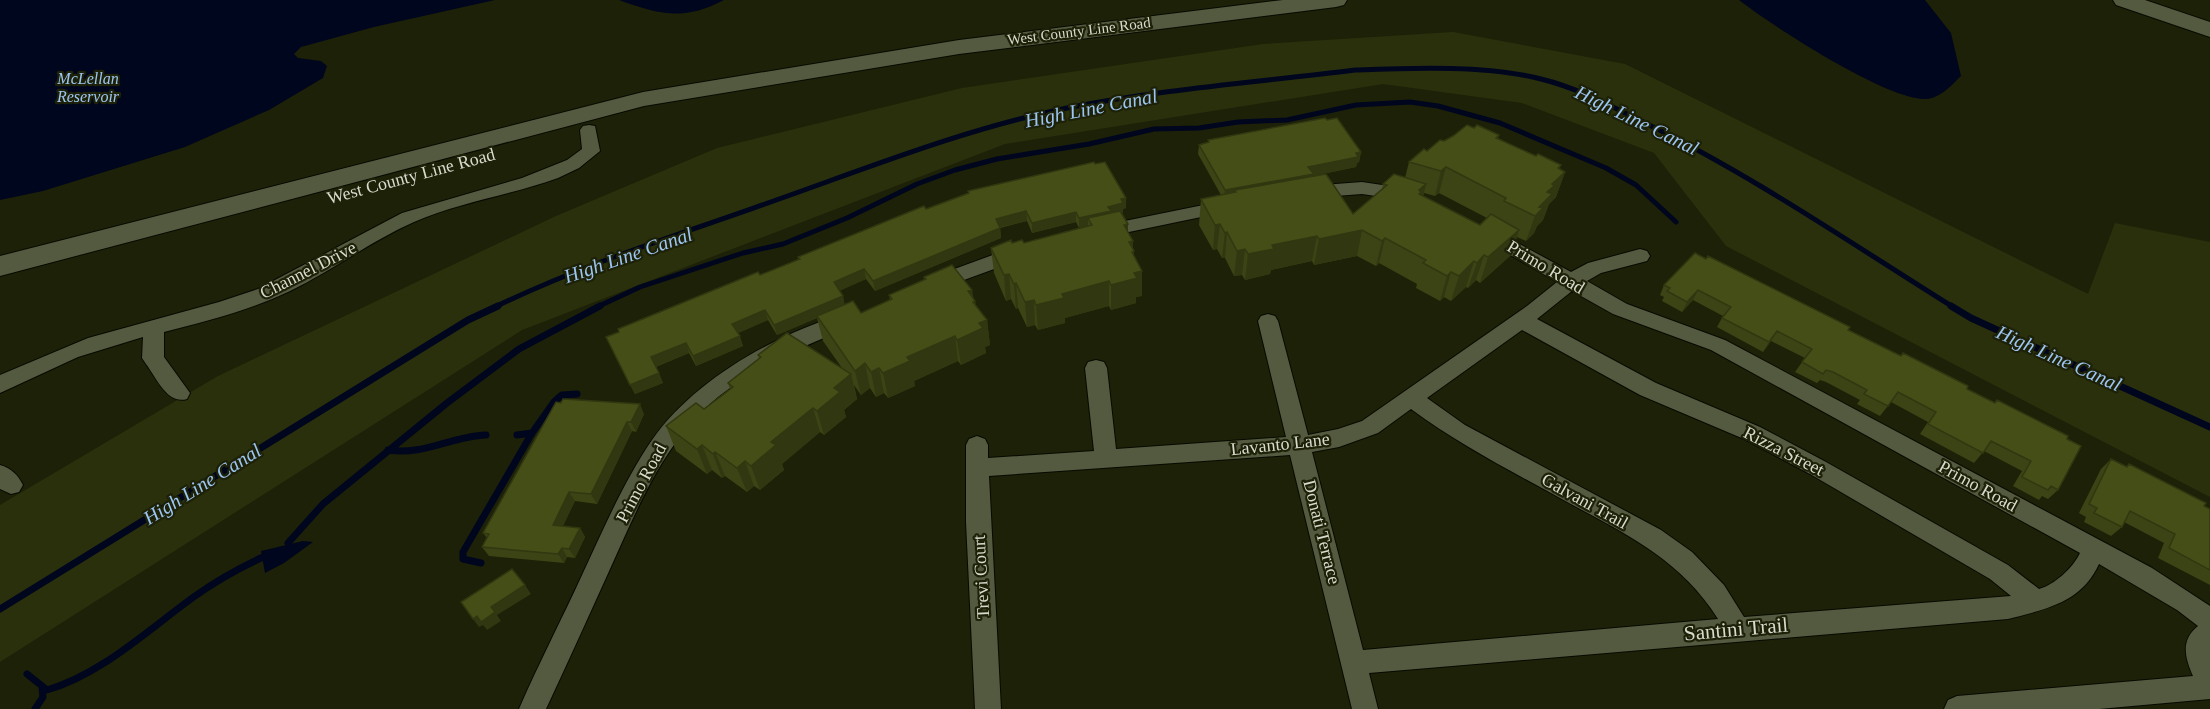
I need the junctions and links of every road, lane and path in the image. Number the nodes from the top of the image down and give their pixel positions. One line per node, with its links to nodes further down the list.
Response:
1 (1336, 0): 6 (main road, West County Line Road)
2 (2124, 0): 5 (main road)
3 (2159, 0): 4 (main road)
4 (2210, 16)
5 (2210, 30)
6 (824, 70): 7 (main road, West County Line Road); 15 (main road, West County Line Road)
7 (589, 130): 17 (main road, West County Line Road); 22 (street, Channel Drive)
8 (1287, 195): 9 (street)
9 (1430, 202)
10 (1244, 203): 12 (street)
11 (1475, 226): 16 (street, Primo Road)
12 (1076, 237)
13 (1035, 248): 18 (street)
14 (1640, 256): 16 (street, Lavanto Lane)
15 (0, 266)
16 (1570, 281): 20 (street, Lavanto Lane); 30 (street, Primo Road)
17 (0, 285)
18 (915, 292)
19 (861, 315): 38 (street, Primo Road)
20 (1521, 320): 26 (street, Lavanto Lane); 31 (street, Rizza Street)
21 (1268, 321): 27 (street, Donati Terrace)
22 (154, 327): 24 (street, Channel Drive); 25 (street)
23 (1096, 368): 29 (street)
24 (0, 385)
25 (179, 393)
26 (1411, 398): 27 (street, Lavanto Lane); 33 (street, Galvani Trail)
27 (1300, 445): 29 (street, Lavanto Lane); 35 (street, Donati Terrace)
28 (977, 457): 29 (street, Lavanto Lane); 39 (street, Trevi Court)
29 (1106, 459)
30 (2094, 549): 31 (street, Santini Trail); 32 (street, Primo Road)
31 (2035, 601): 33 (street, Santini Trail)
32 (2210, 621)
33 (1738, 629): 35 (street, Santini Trail)
34 (2210, 632): 36 (street)
35 (1354, 663): 40 (street, Donati Terrace)
36 (2210, 679)
37 (2210, 687): 41 (street)
38 (532, 709)
39 (988, 709)
40 (1365, 709)
41 (1957, 709)

